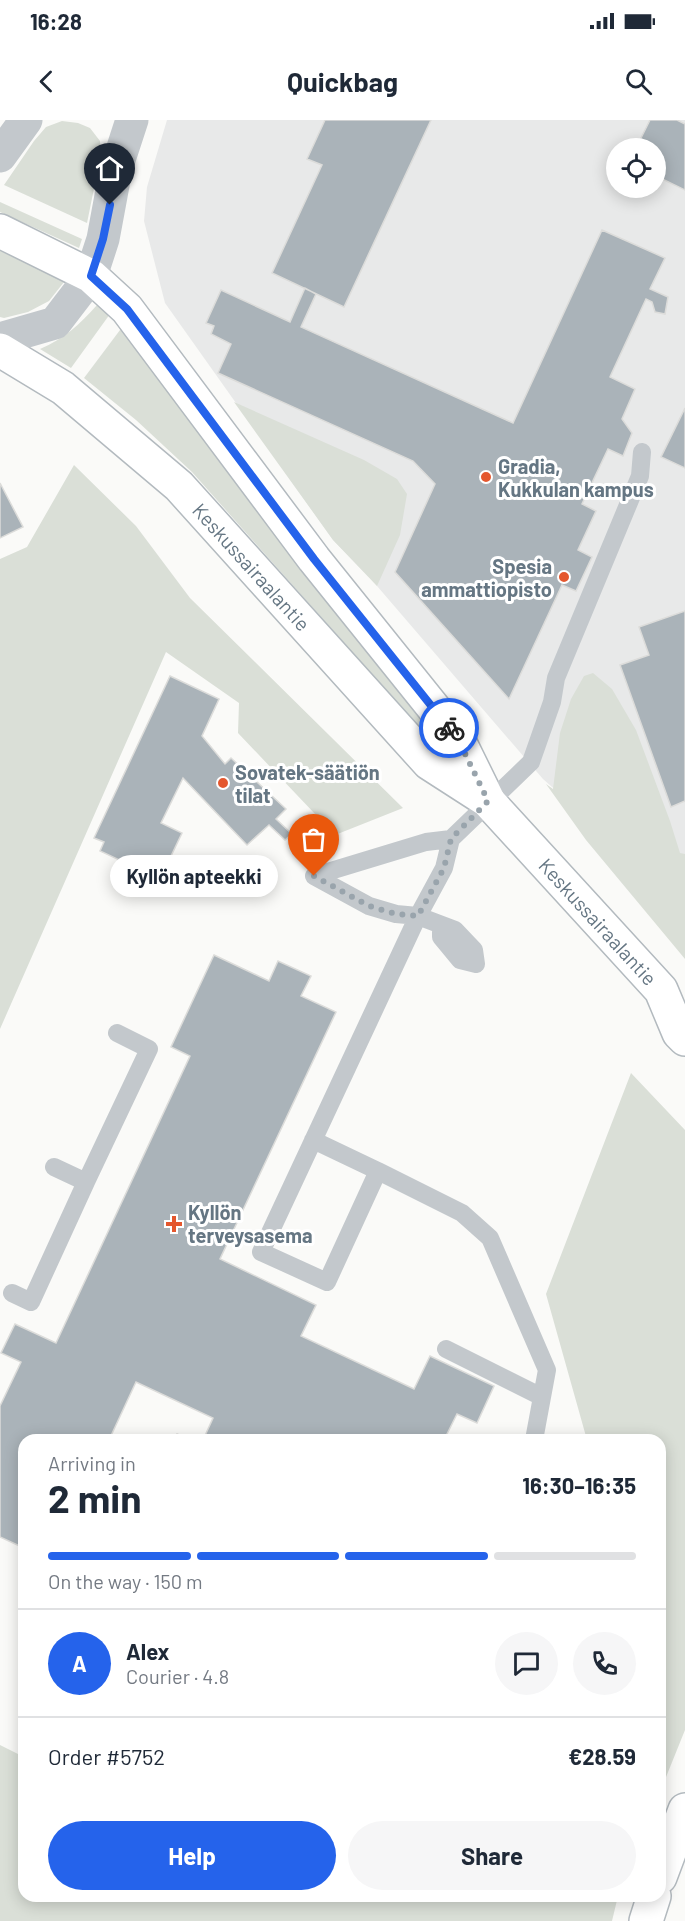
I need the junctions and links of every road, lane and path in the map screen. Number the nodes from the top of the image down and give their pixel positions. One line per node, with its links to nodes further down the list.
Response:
1 (26, 120): 3 (street)
2 (132, 120): 5 (street)
3 (0, 156)
4 (0, 231): 5 (main road, Keskussairaalantie)
5 (91, 276): 6 (street); 9 (main road, Keskussairaalantie)
6 (0, 339)
7 (0, 350): 9 (main road, Keskussairaalantie)
8 (642, 452): 9 (lane)
9 (488, 801): 10 (lane); 13 (main road, Keskussairaalantie)
10 (451, 839): 11 (lane); 11 (lane)
11 (418, 916): 12 (lane); 16 (lane)
12 (441, 926)
13 (673, 994): 15 (main road, Keskussairaalantie)
14 (117, 1033): 19 (lane)
15 (685, 1039)
16 (313, 1140): 18 (lane); 18 (lane)
17 (54, 1167): 19 (lane)
18 (378, 1171): 22 (lane)
19 (86, 1182): 20 (lane)
20 (12, 1293)
21 (446, 1350): 22 (lane)
22 (542, 1397): 23 (lane)
23 (535, 1434)
24 (685, 1810): 25 (main road)
25 (666, 1861)
26 (652, 1902): 27 (main road)
27 (646, 1921)

